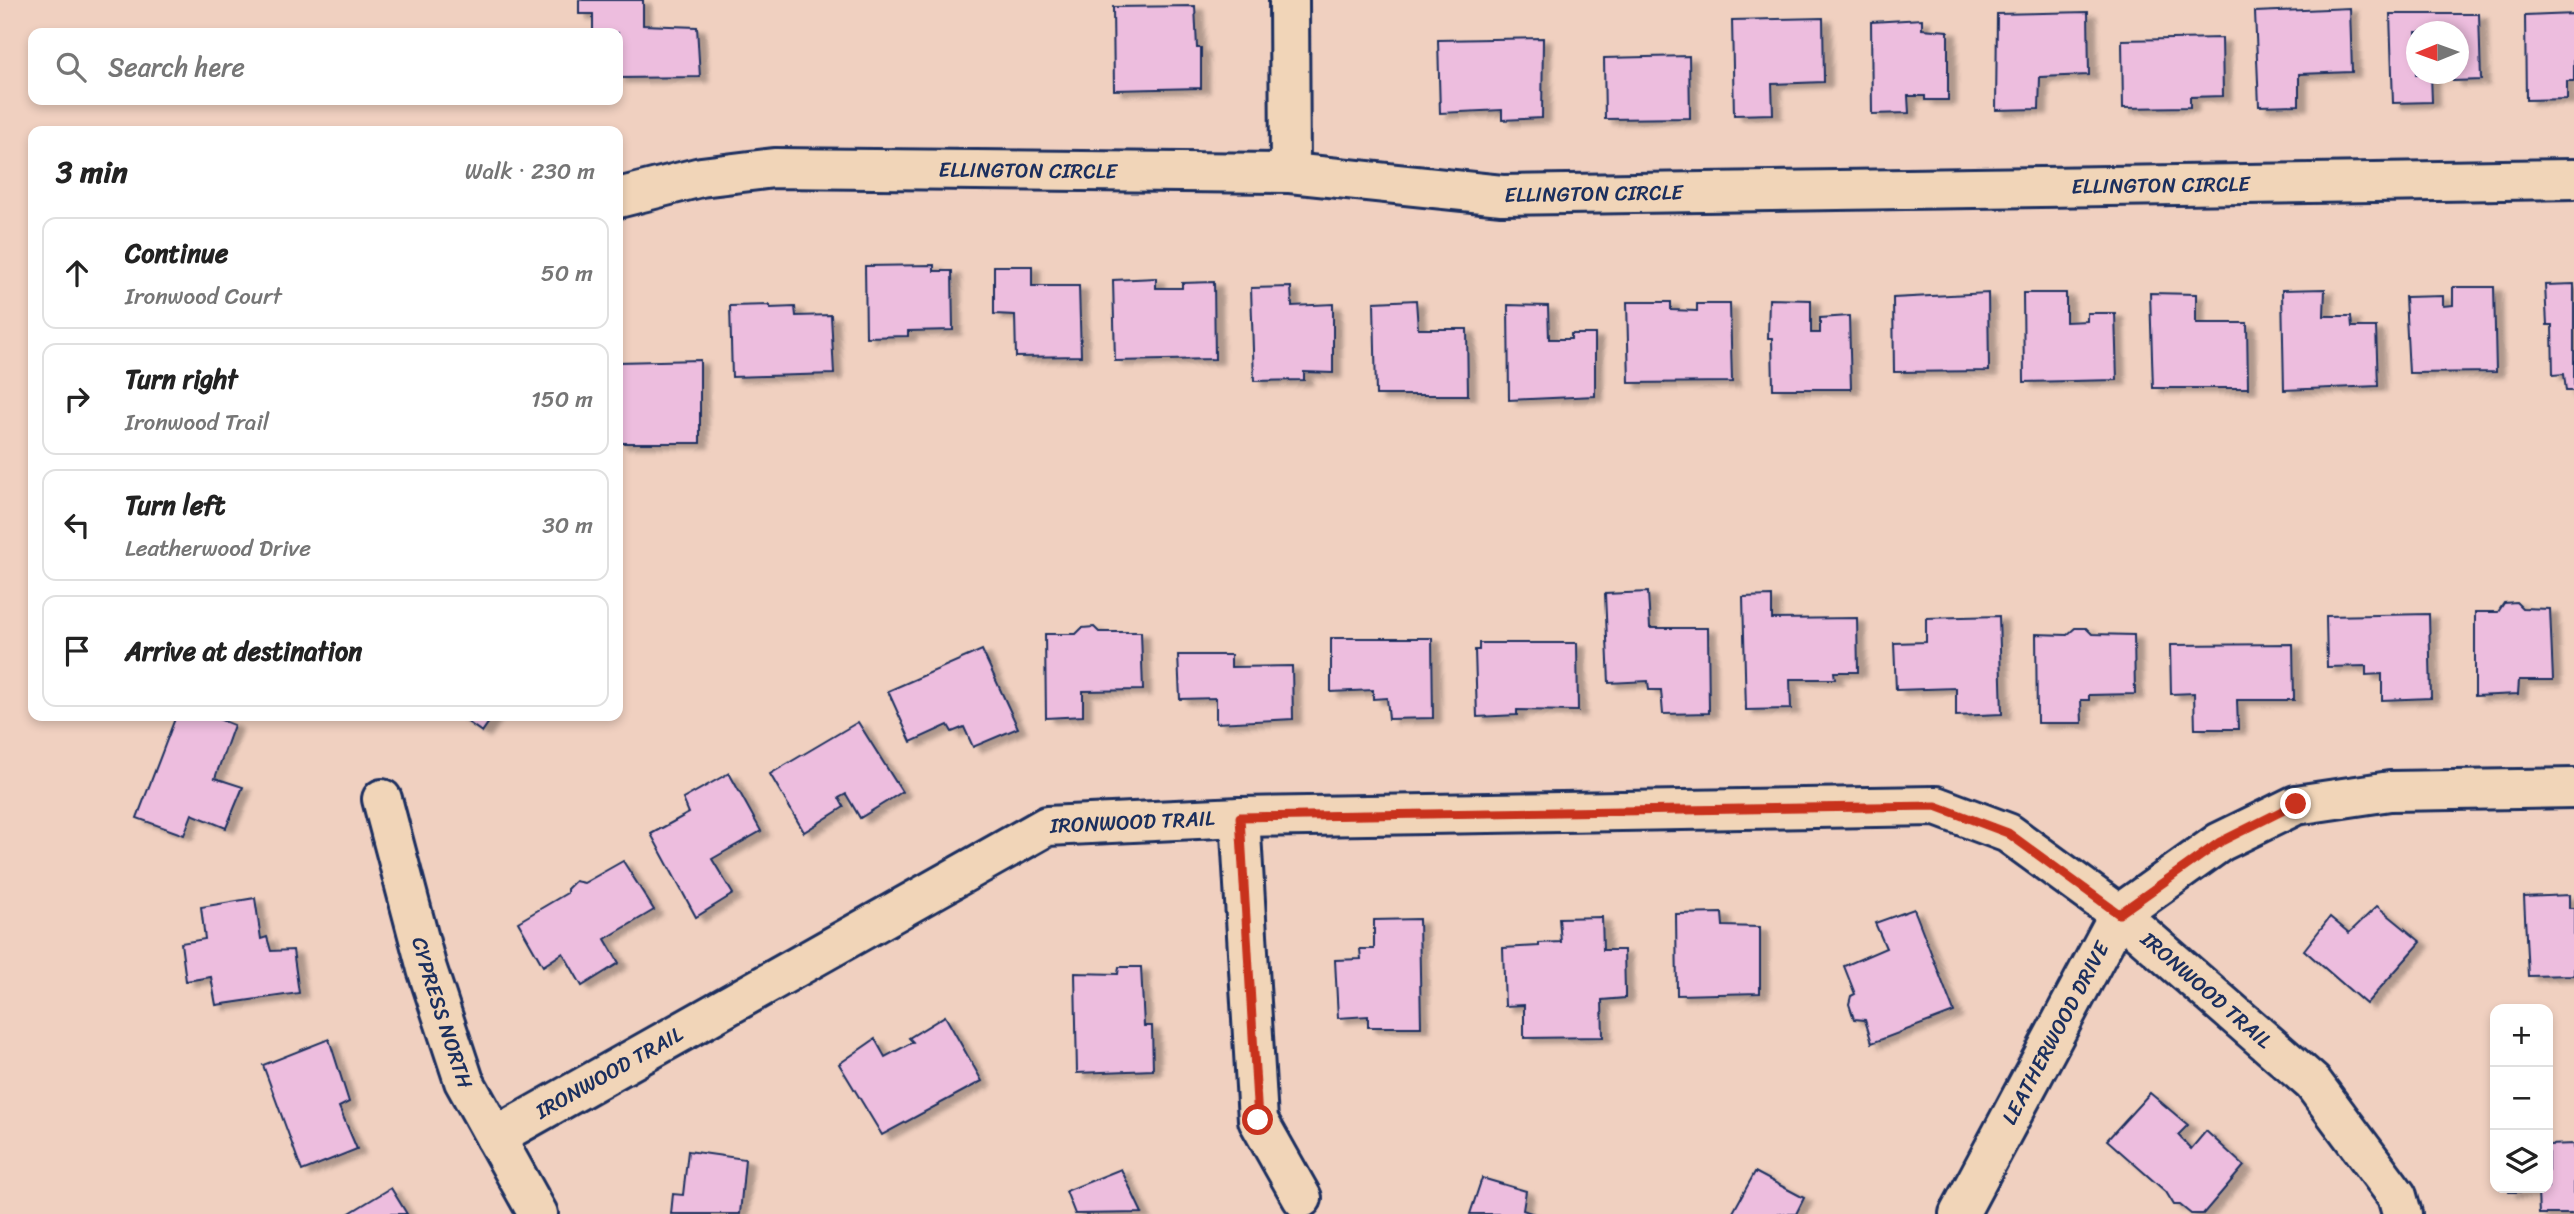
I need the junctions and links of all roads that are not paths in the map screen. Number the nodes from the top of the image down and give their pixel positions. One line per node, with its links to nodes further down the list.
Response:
1 (1289, 0): 2 (street)
2 (1290, 173): 3 (street, ELLINGTON CIRCLE); 4 (street, ELLINGTON CIRCLE)
3 (2574, 179)
4 (623, 197)
5 (2574, 788): 8 (street, LEATHERWOOD DRIVE)
6 (382, 799): 9 (street, CYPRESS NORTH)
7 (1240, 817): 8 (street, IRONWOOD TRAIL); 9 (street, IRONWOOD TRAIL); 10 (street)
8 (2119, 914): 12 (street, LEATHERWOOD DRIVE); 13 (street, IRONWOOD TRAIL)
9 (495, 1137): 11 (street, CYPRESS NORTH)
10 (1302, 1198)
11 (538, 1214)
12 (1959, 1214)
13 (2402, 1214)

